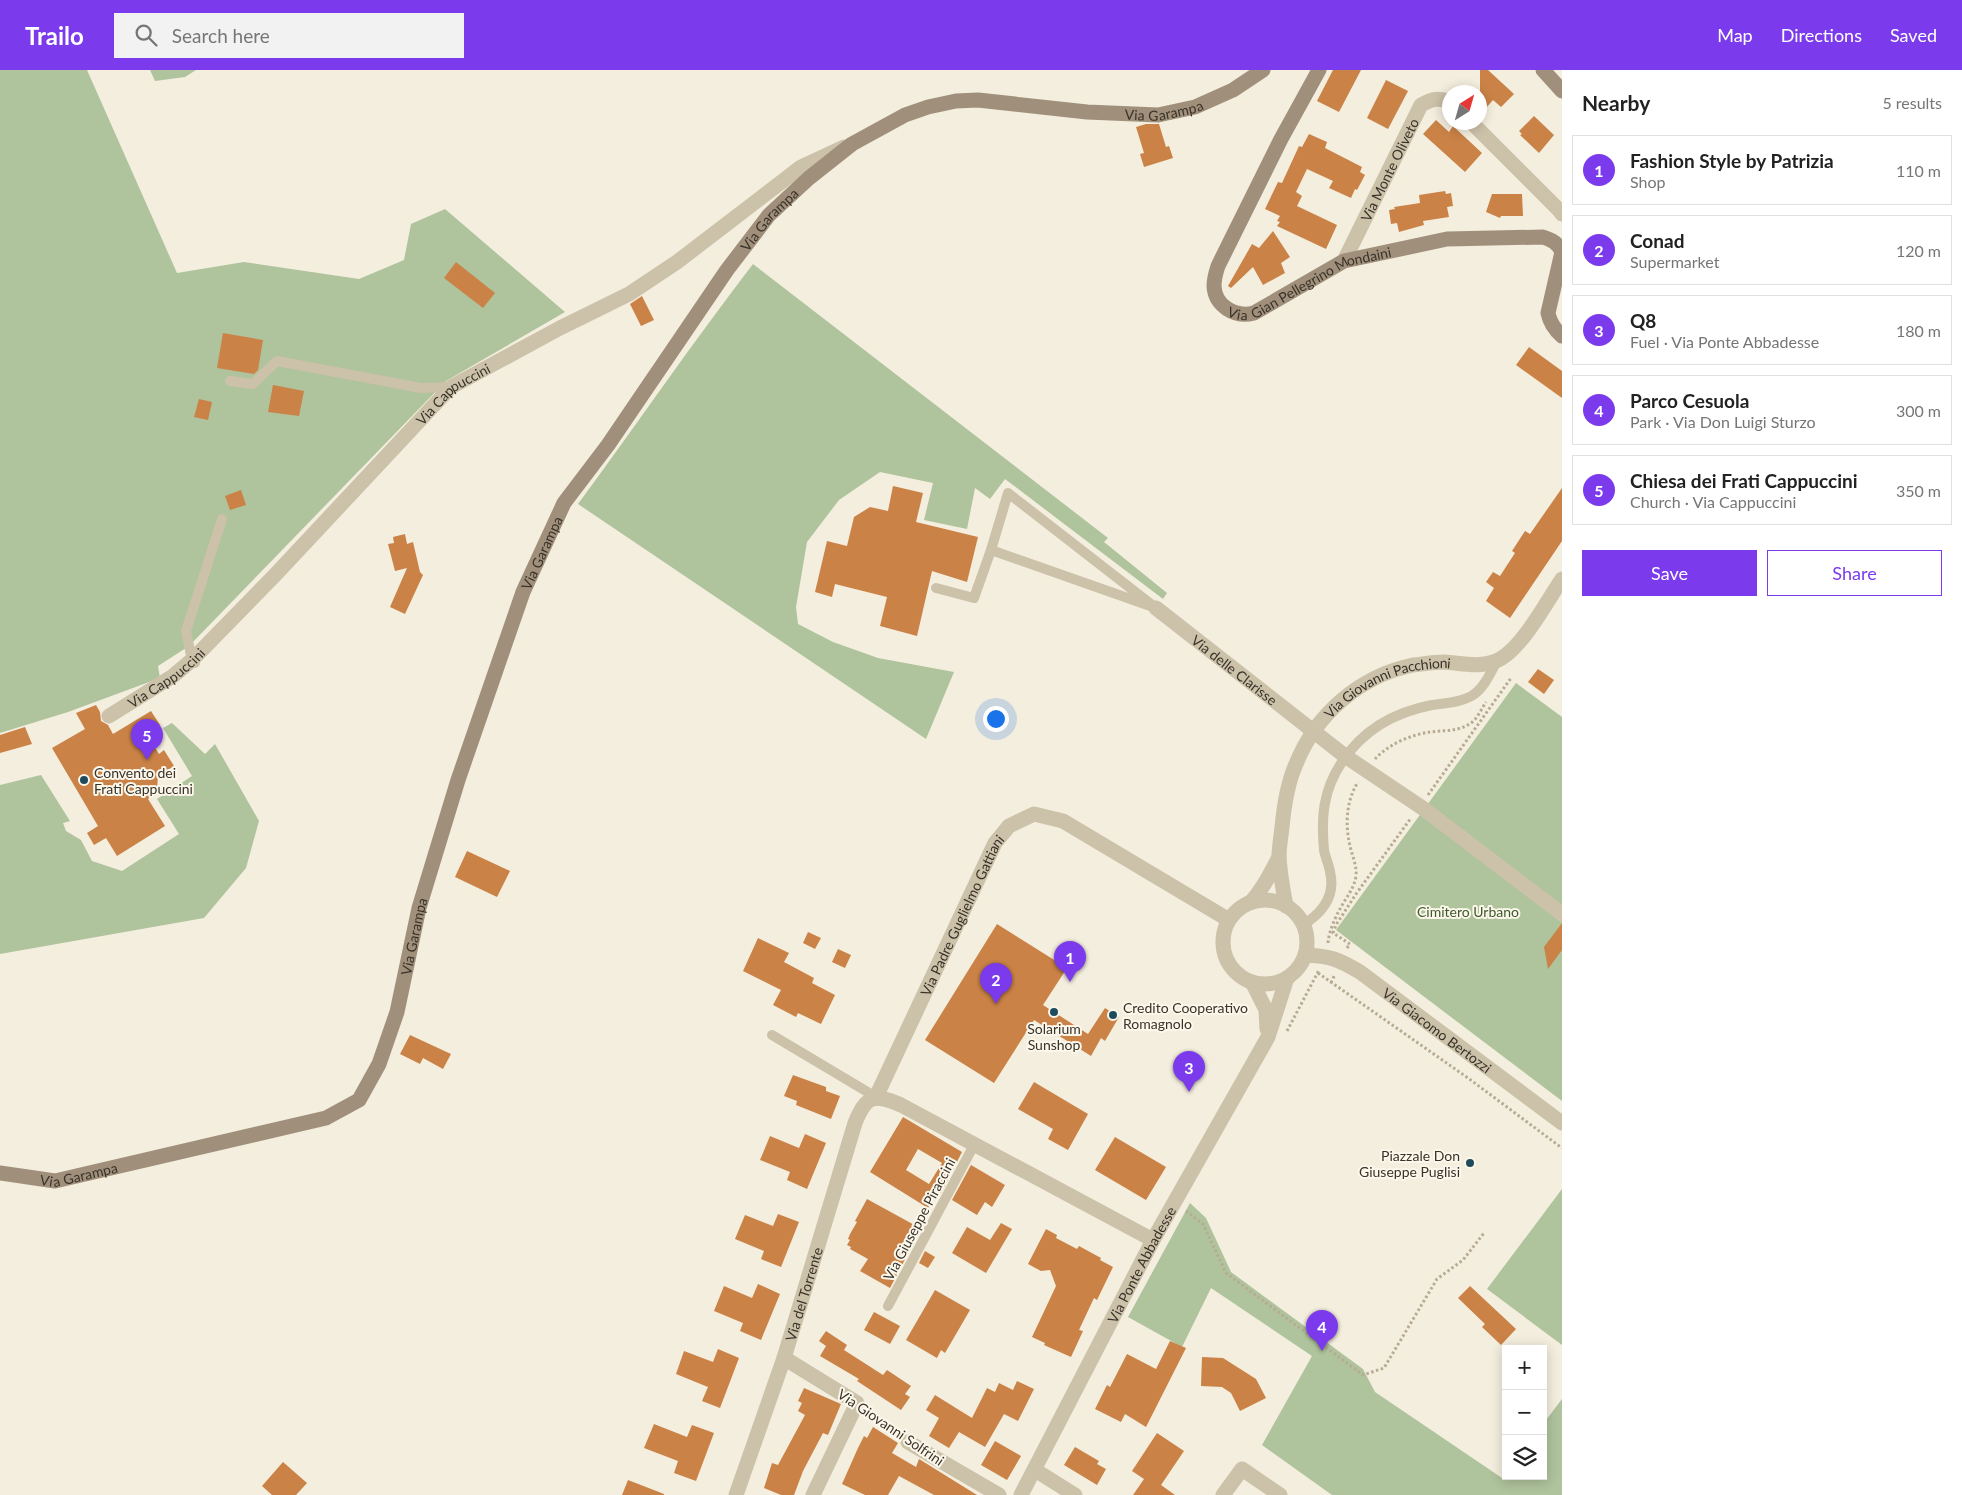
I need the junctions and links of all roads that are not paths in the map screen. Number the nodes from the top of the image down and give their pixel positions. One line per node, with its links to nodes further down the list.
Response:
1 (1263, 70): 7 (street, Via Garampa)
2 (1319, 70): 9 (street, Via Gian Pellegrino Mondaini)
3 (1543, 70): 4 (street)
4 (1562, 91)
5 (1442, 99): 9 (street, Via Monte Oliveto)
6 (1479, 130): 8 (street)
7 (852, 144): 12 (street, Via Cappuccini); 37 (street, Via Garampa)
8 (1562, 214)
9 (1344, 261): 10 (street, Via Gian Pellegrino Mondaini)
10 (1562, 336)
11 (230, 381): 12 (lane)
12 (451, 387): 19 (street, Via Cappuccini)
13 (222, 519): 19 (lane)
14 (991, 550): 16 (lane); 17 (lane); 17 (lane)
15 (1562, 579): 18 (street)
16 (936, 588)
17 (1156, 608): 21 (street, Via delle Clarisse)
18 (1497, 661): 21 (street, Via Giovanni Pacchioni); 22 (lane)
19 (194, 662): 20 (street, Via Cappuccini)
20 (109, 716)
21 (1314, 731): 22 (street, Via delle Clarisse); 23 (street, Via Giovanni Pacchioni)
22 (1345, 756): 26 (street, Via delle Clarisse); 28 (lane)
23 (1279, 855): 24 (street); 25 (street)
24 (1250, 903): 25 (street); 27 (street)
25 (1286, 906): 28 (street)
26 (1562, 914)
27 (1229, 920): 31 (street); 34 (street, Via Padre Guglielmo Gattiani)
28 (1303, 925): 29 (street)
29 (1305, 955): 30 (street); 35 (street, Via Giacomo Bertozzi)
30 (1287, 978): 31 (street); 33 (street, Via Ponte Abbadesse)
31 (1252, 982): 33 (street)
32 (772, 1035): 34 (lane)
33 (1268, 1036): 38 (street, Via Ponte Abbadesse)
34 (876, 1097): 36 (street); 40 (street, Via del Torrente)
35 (1562, 1123)
36 (974, 1145): 38 (street); 39 (lane, Via Giuseppe Piraccini)
37 (0, 1173)
38 (1153, 1240): 42 (street, Via Ponte Abbadesse)
39 (888, 1306)
40 (784, 1358): 43 (street, Via del Torrente); 44 (street, Via Giovanni Solfrini)
41 (908, 1442): 45 (street, Via Giovanni Solfrini)
42 (1035, 1470): 46 (street, Via Ponte Abbadesse); 47 (street)
43 (736, 1495)
44 (813, 1495)
45 (999, 1495)
46 (1021, 1495)
47 (1075, 1495)
48 (1223, 1495): 49 (street)
49 (1280, 1495)

